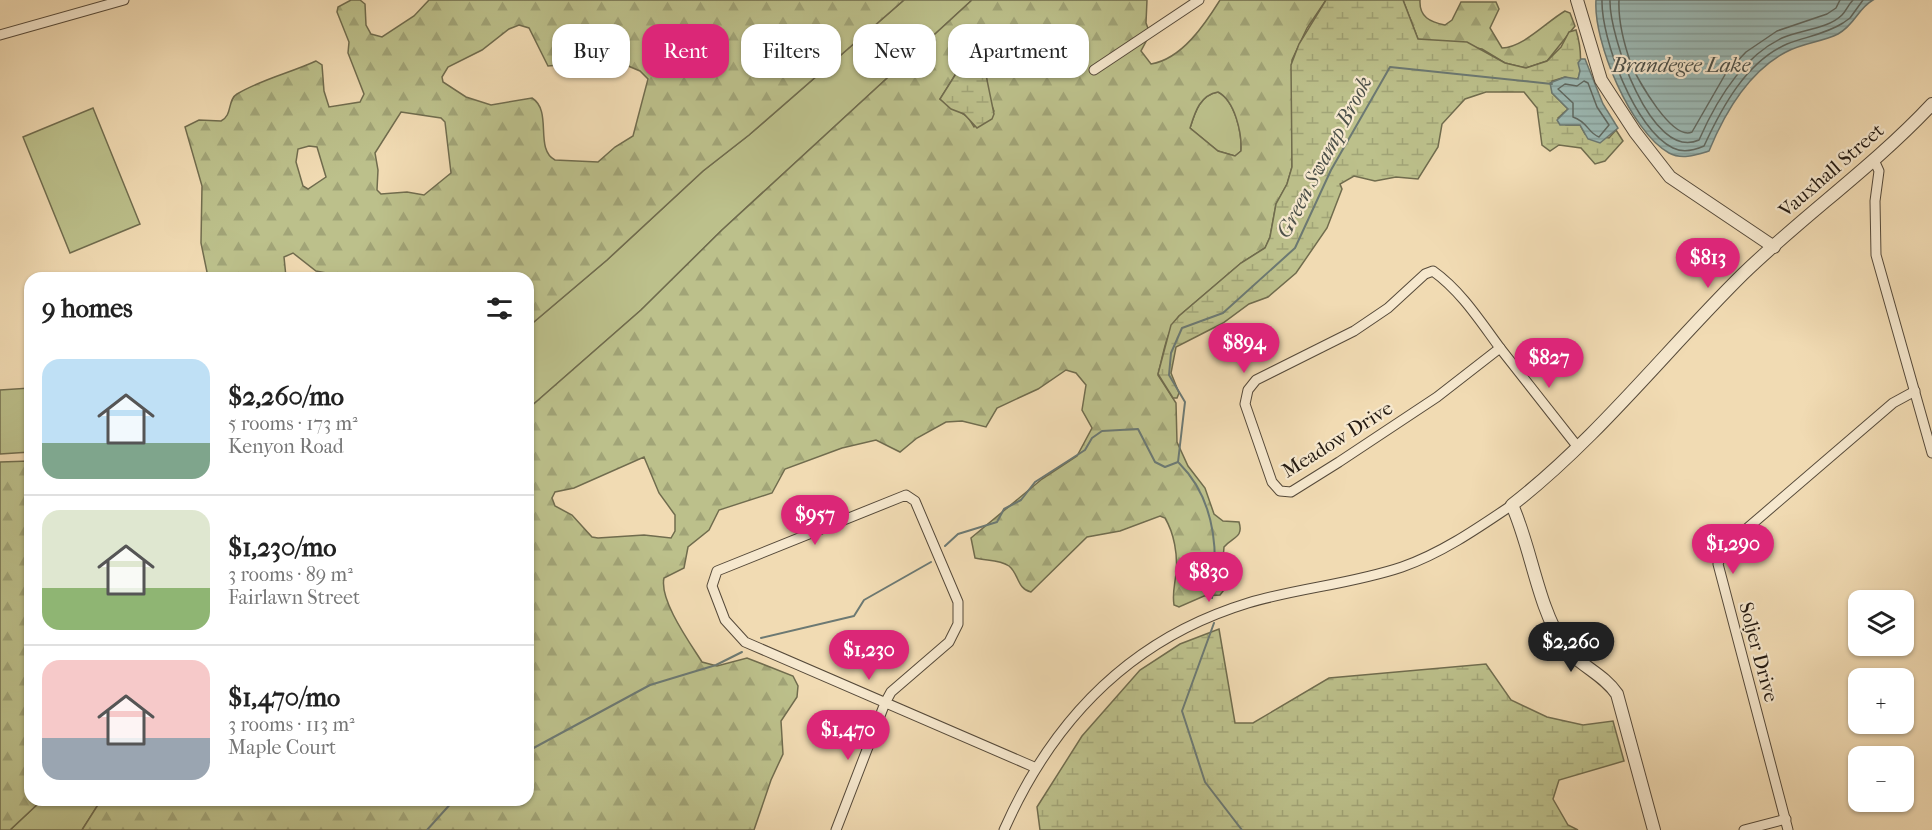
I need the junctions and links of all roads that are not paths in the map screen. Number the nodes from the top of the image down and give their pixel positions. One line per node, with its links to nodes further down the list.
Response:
1 (124, 0): 4 (street)
2 (1199, 0): 5 (street)
3 (1578, 0): 8 (street)
4 (0, 35)
5 (1094, 70)
6 (1932, 104): 7 (street, Vauxhall Street)
7 (1874, 160): 8 (street, Vauxhall Street); 10 (street)
8 (1774, 247): 11 (street, Vauxhall Street)
9 (1500, 348): 9 (street, Meadow Drive); 11 (street, Meadow Drive)
10 (1915, 390): 12 (street); 16 (street, Soljer Drive)
11 (1577, 446): 13 (street, Vauxhall Street)
12 (1932, 453)
13 (1512, 505): 15 (street, Vauxhall Street); 19 (street)
14 (885, 703): 14 (street); 15 (street); 17 (street)
15 (1034, 767): 18 (street, Vauxhall Street)
16 (1786, 819): 20 (street); 21 (street, Soljer Drive)
17 (836, 830)
18 (1004, 830)
19 (1654, 830)
20 (1744, 830)
21 (1788, 830)

